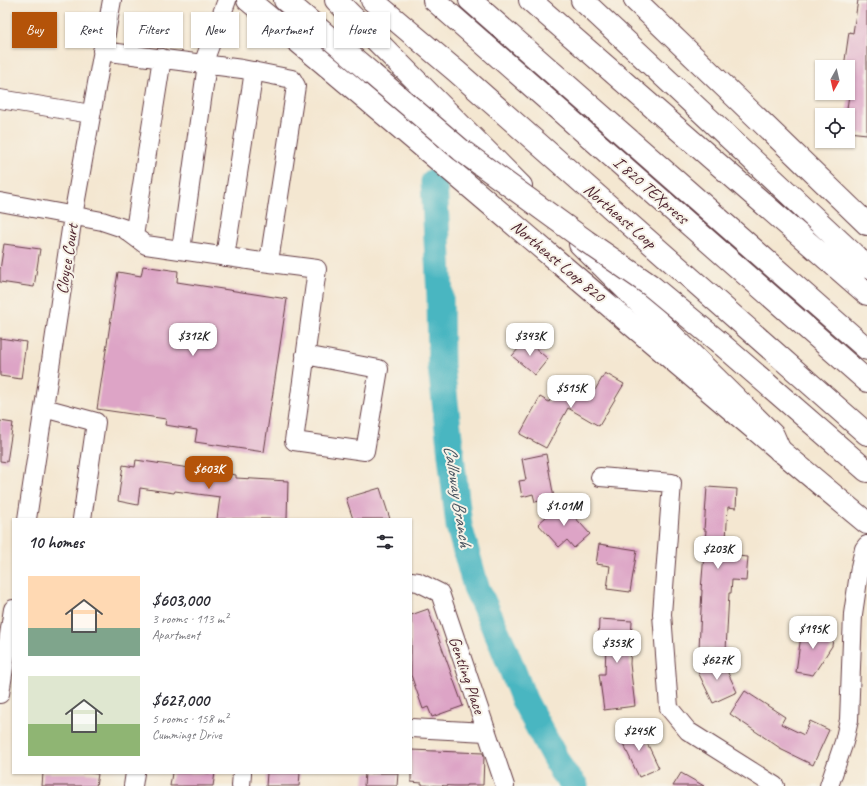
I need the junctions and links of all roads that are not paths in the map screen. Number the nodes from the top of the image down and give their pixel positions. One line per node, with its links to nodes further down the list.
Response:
1 (112, 0): 12 (street, Cloyce Court)
2 (227, 0): 14 (street)
3 (248, 0): 32 (main road, Northeast Loop 820)
4 (285, 0): 33 (main road, bridge)
5 (336, 0): 32 (main road)
6 (372, 0): 31 (main road, Northeast Loop)
7 (434, 0): 29 (main road, I 820 TEXpress)
8 (470, 0): 27 (main road, I 820 TEXpress)
9 (530, 0): 26 (main road)
10 (582, 0): 25 (main road)
11 (635, 0): 20 (main road)
12 (102, 51): 13 (street); 17 (street, Cloyce Court)
13 (162, 58): 14 (street); 21 (street)
14 (205, 64): 15 (street); 22 (street)
15 (254, 71): 23 (street); 24 (street)
16 (0, 99): 17 (street)
17 (91, 114): 19 (street, Cloyce Court)
18 (0, 202): 19 (street)
19 (73, 216): 21 (street); 30 (street, Cloyce Court)
20 (865, 217)
21 (134, 236): 22 (street)
22 (181, 250): 23 (street)
23 (225, 257): 24 (street)
24 (262, 262): 28 (street)
25 (867, 267)
26 (867, 294)
27 (867, 349)
28 (305, 355): 28 (street)
29 (867, 380)
30 (44, 408): 35 (street, Cloyce Court); 36 (street)
31 (867, 434)
32 (780, 451): 37 (main road, Northeast Loop 820)
33 (867, 471)
34 (600, 477): 49 (street)
35 (27, 518)
36 (82, 518)
37 (867, 523)
38 (867, 545): 50 (street)
39 (412, 581): 43 (street, Gentling Place)
40 (12, 616): 41 (street)
41 (0, 694)
42 (412, 728): 43 (street)
43 (486, 732): 48 (street, Gentling Place)
44 (135, 774): 46 (street)
45 (242, 774): 47 (street)
46 (133, 786)
47 (241, 786)
48 (505, 786)
49 (775, 786)
50 (829, 786)

